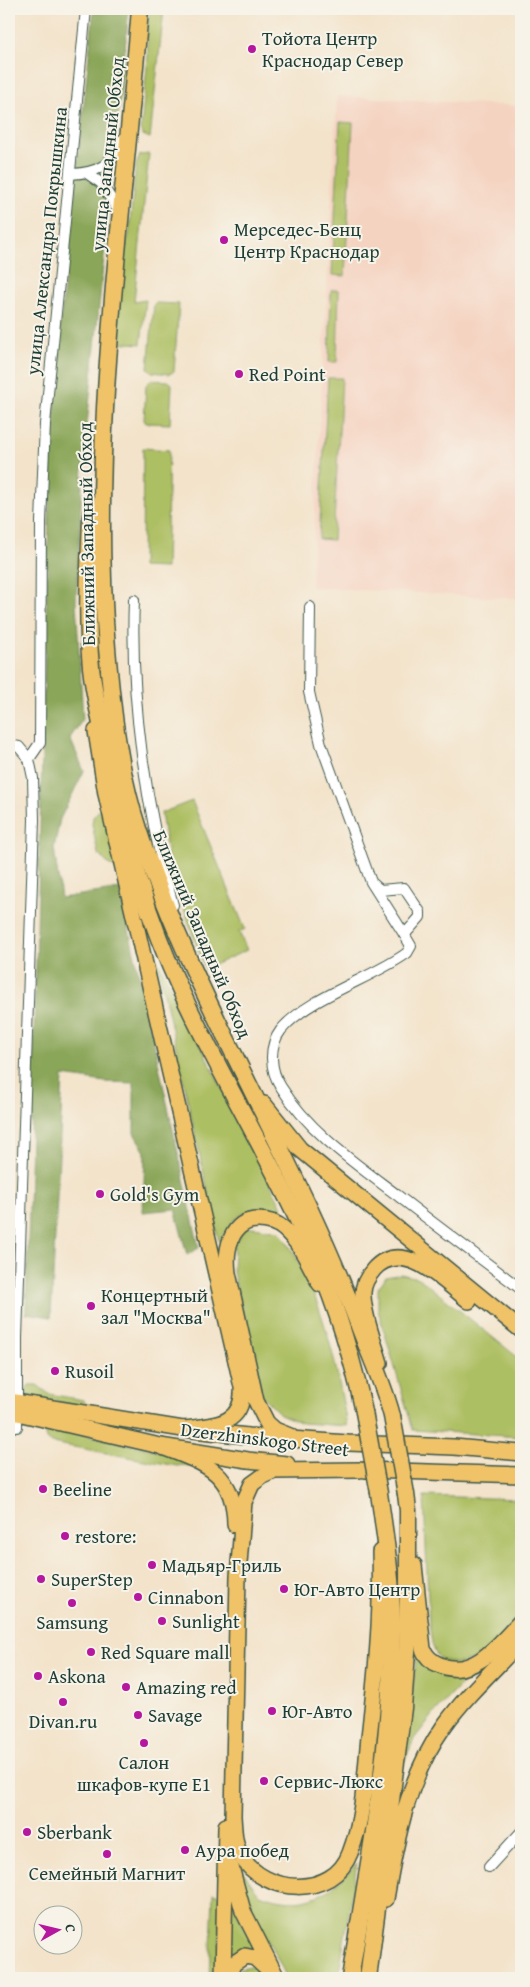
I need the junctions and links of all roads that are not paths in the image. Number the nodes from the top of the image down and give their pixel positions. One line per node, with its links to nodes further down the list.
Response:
1 (86, 9): 5 (street, улица Александра Покрышкина)
2 (134, 9): 4 (highway, улица Западный Обход)
3 (140, 9): 9 (highway, улица Западный Обход)
4 (122, 140): 6 (street); 7 (highway, улица Западный Обход)
5 (70, 174): 6 (street); 14 (street, улица Александра Покрышкина)
6 (88, 174): 7 (street)
7 (116, 207): 8 (highway, улица Западный Обход)
8 (108, 284): 12 (highway, Ближний Западный Обход)
9 (112, 303): 17 (highway, Ближний Западный Обход)
10 (134, 600): 17 (street)
11 (310, 607): 15 (street)
12 (91, 669): 20 (highway, Ближний Западный Обход); 26 (main road)
13 (9, 745): 14 (street)
14 (29, 759): 23 (street)
15 (371, 882): 16 (street); 16 (street)
16 (404, 934): 19 (street)
17 (188, 959): 18 (highway, Ближний Западный Обход)
18 (242, 1074): 21 (main road); 24 (highway, Ближний Западный Обход)
19 (521, 1289)
20 (336, 1311): 27 (main road); 36 (highway, Ближний Западный Обход, bridge)
21 (521, 1330)
22 (521, 1342): 24 (main road)
23 (13, 1377): 25 (street)
24 (388, 1399): 37 (highway, Ближний Западный Обход, bridge)
25 (14, 1411): 26 (main road, Dzerzhinskogo Street); 29 (main road, Dzerzhinskogo Street)
26 (183, 1428): 27 (main road, Dzerzhinskogo Street)
27 (306, 1440): 30 (main road, Dzerzhinskogo Street)
28 (521, 1445): 30 (main road)
29 (160, 1446): 32 (main road, Dzerzhinskogo Street); 40 (main road)
30 (454, 1447): 31 (main road, Dzerzhinskogo Street)
31 (521, 1453)
32 (360, 1470): 33 (main road, Dzerzhinskogo Street); 36 (main road)
33 (425, 1472): 34 (main road, Dzerzhinskogo Street); 35 (main road)
34 (521, 1475)
35 (521, 1481)
36 (380, 1498): 46 (highway, Ближний Западный Обход)
37 (407, 1502): 38 (main road); 47 (highway, Ближний Западный Обход)
38 (521, 1621)
39 (521, 1641): 47 (main road)
40 (227, 1821): 43 (main road); 45 (main road)
41 (521, 1832): 42 (street)
42 (489, 1867)
43 (223, 1978)
44 (228, 1978): 45 (main road)
45 (276, 1978)
46 (350, 1978)
47 (368, 1978)

